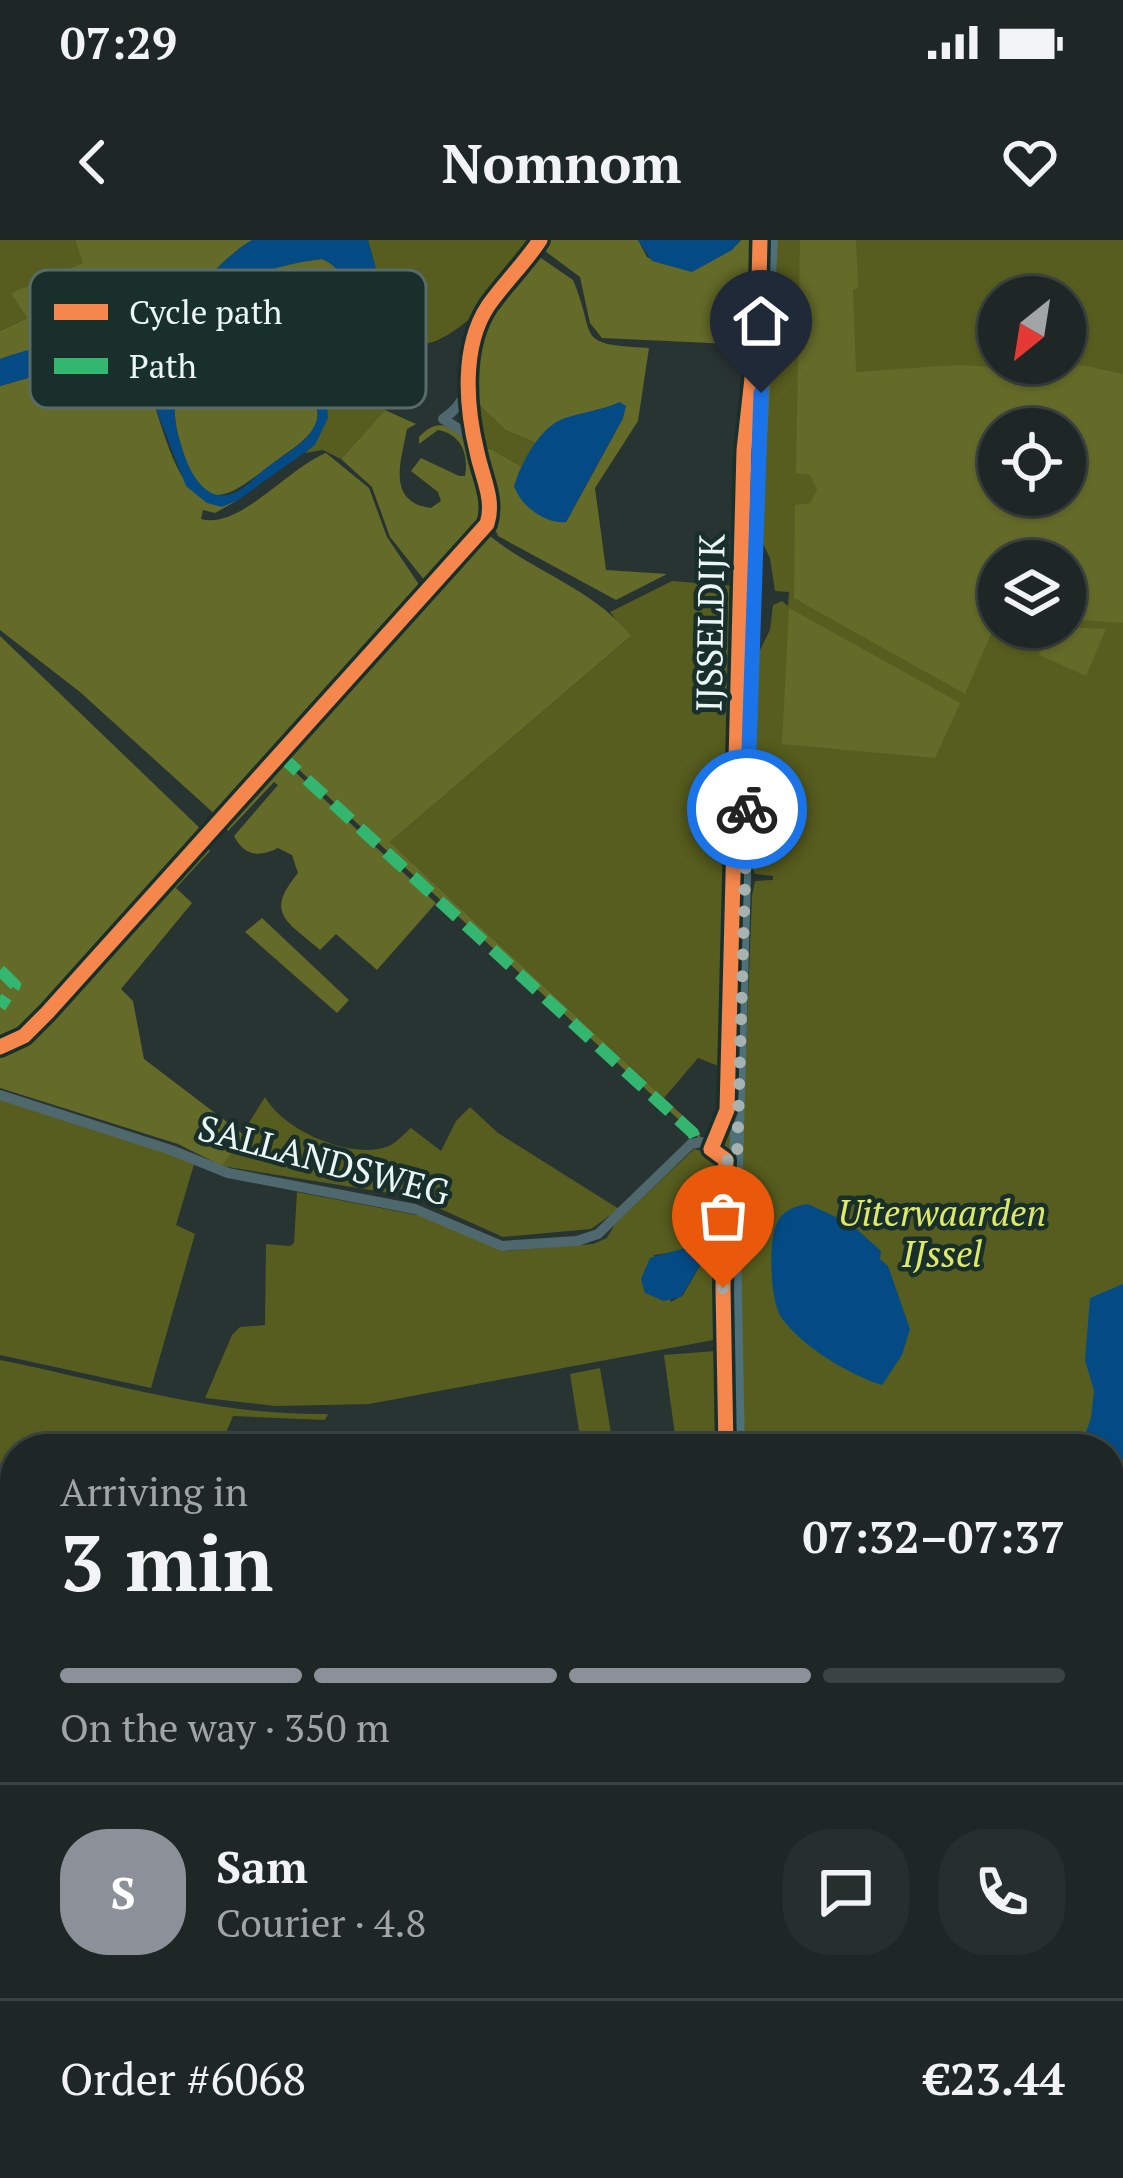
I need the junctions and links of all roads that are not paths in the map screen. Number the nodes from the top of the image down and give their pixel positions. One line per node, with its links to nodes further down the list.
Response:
1 (540, 240): 3 (street)
2 (771, 240): 5 (main road, IJSSELDIJK)
3 (473, 438)
4 (0, 1095): 5 (street, SALLANDSWEG)
5 (732, 1160): 6 (street); 7 (main road, IJSSELDIJK)
6 (726, 1434)
7 (738, 1434)

